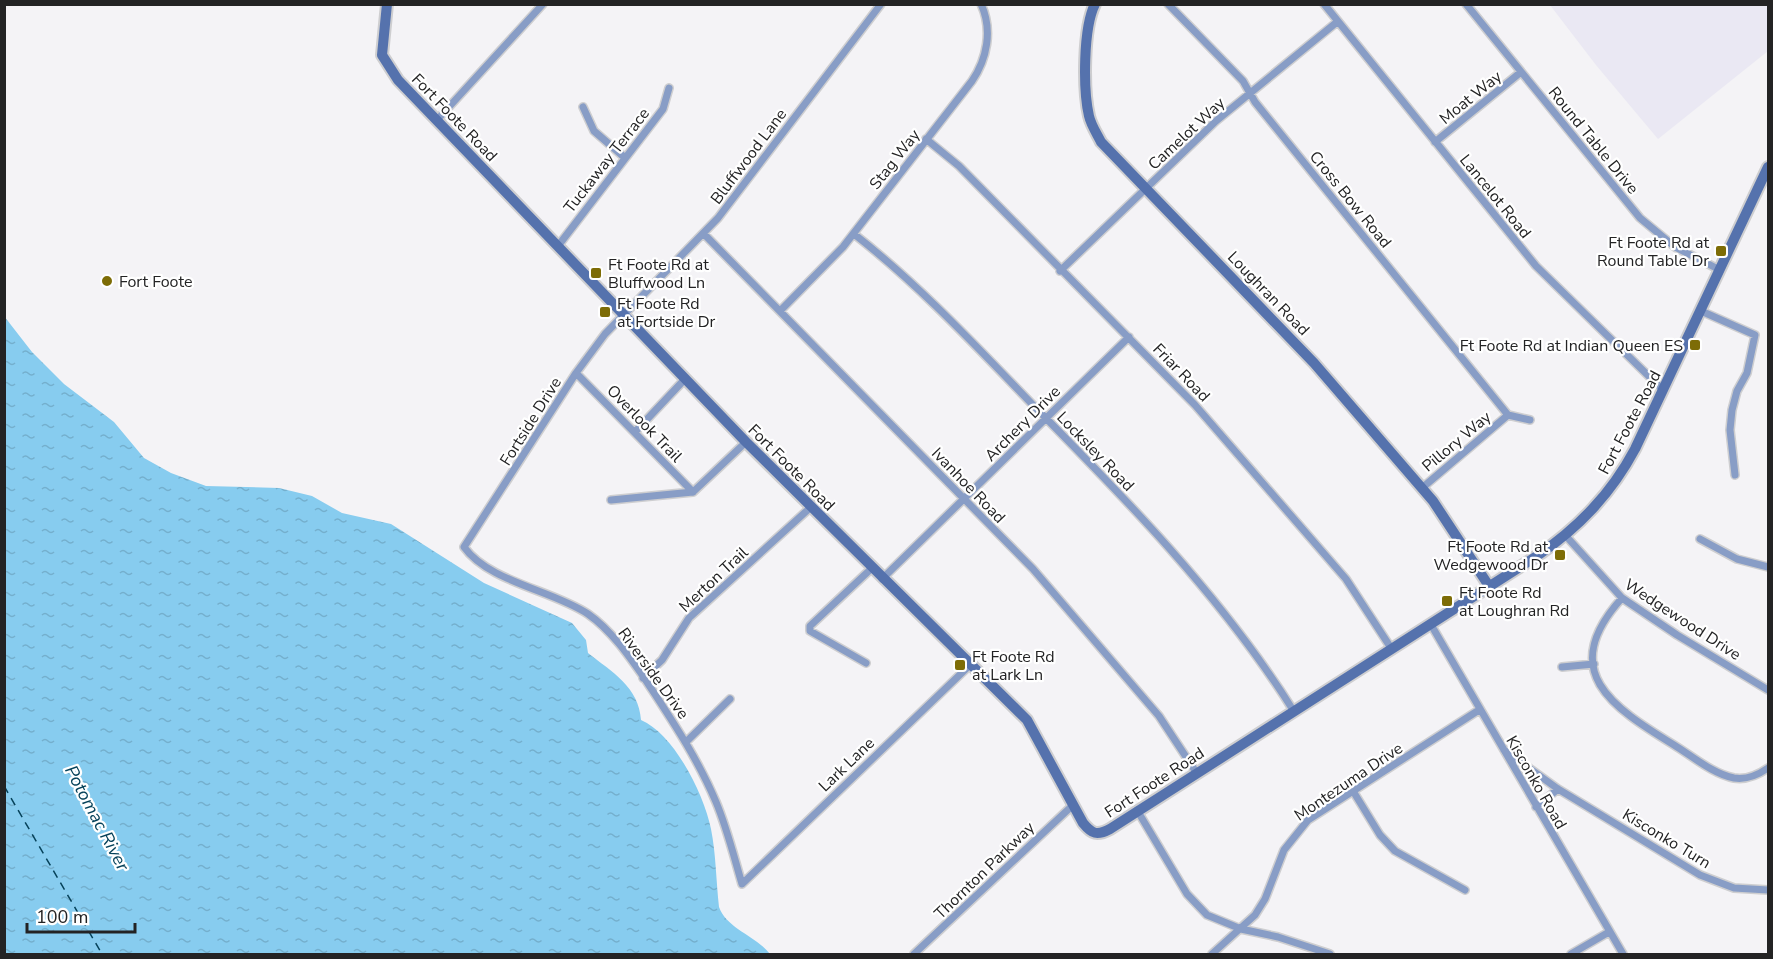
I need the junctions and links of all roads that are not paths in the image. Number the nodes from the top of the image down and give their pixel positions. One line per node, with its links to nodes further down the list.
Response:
1 (387, 4): 14 (street, Fort Foote Road)
2 (543, 4): 14 (street)
3 (881, 4): 20 (street, Bluffwood Lane)
4 (981, 4): 15 (street, Stag Way)
5 (1095, 4): 19 (street, Loughran Road)
6 (1168, 4): 12 (street, Cross Bow Road)
7 (1324, 4): 9 (street, Lancelot Road)
8 (1466, 4): 10 (street, Round Table Drive)
9 (1337, 22): 12 (street, Camelot Way); 16 (street, Lancelot Road)
10 (1521, 72): 16 (street, Moat Way); 23 (street, Round Table Drive)
11 (669, 88): 17 (street, Tuckaway Terrace)
12 (1250, 93): 19 (street, Camelot Way); 32 (street, Cross Bow Road)
13 (583, 107): 17 (street)
14 (437, 120): 22 (street, Fort Foote Road)
15 (926, 140): 21 (street, Stag Way); 24 (street, Friar Road)
16 (1435, 142): 31 (street, Lancelot Road)
17 (624, 157): 22 (street, Tuckaway Terrace)
18 (1768, 167): 23 (street, Fort Foote Road)
19 (1147, 189): 24 (street, Camelot Way); 38 (street, Loughran Road)
20 (704, 234): 25 (street, Ivanhoe Road); 27 (street, Bluffwood Lane)
21 (854, 234): 25 (street, Stag Way); 33 (street, Locksley Road)
22 (558, 246): 27 (street, Fort Foote Road)
23 (1720, 270): 26 (street, Fort Foote Road)
24 (1060, 271): 28 (street, Friar Road)
25 (780, 311): 40 (street, Ivanhoe Road)
26 (1701, 311): 31 (street, Fort Foote Road); 37 (street)
27 (623, 313): 29 (street, Fortside Drive); 30 (street, Fort Foote Road)
28 (1129, 337): 33 (street, Archery Drive); 52 (street, Friar Road)
29 (576, 373): 35 (street, Overlook Trail); 45 (street, Fortside Drive)
30 (685, 379): 35 (street); 36 (street, Fort Foote Road)
31 (1663, 390): 43 (street, Fort Foote Road)
32 (1508, 415): 34 (street); 38 (street, Pillory Way)
33 (1047, 418): 40 (street, Archery Drive); 60 (street, Locksley Road)
34 (1530, 420)
35 (634, 432): 39 (street, Overlook Trail)
36 (746, 442): 39 (street); 42 (street, Fort Foote Road)
37 (1735, 475)
38 (1422, 488): 49 (street, Loughran Road)
39 (693, 492): 41 (street)
40 (964, 499): 48 (street, Archery Drive); 65 (street, Ivanhoe Road)
41 (612, 500)
42 (811, 507): 47 (street, Fort Foote Road); 57 (street, Merton Trail)
43 (1566, 536): 49 (street, Fort Foote Road); 50 (street, Wedgewood Drive)
44 (1700, 539): 46 (street)
45 (464, 547): 57 (street, Riverside Drive)
46 (1768, 567)
47 (872, 568): 48 (street, Fort Foote Road); 53 (street)
48 (882, 579): 55 (street, Fort Foote Road)
49 (1489, 586): 51 (street, Fort Foote Road)
50 (1622, 598): 54 (street); 58 (street, Wedgewood Drive)
51 (1430, 623): 52 (street, Fort Foote Road); 61 (street, Kisconko Road)
52 (1391, 648): 60 (street, Fort Foote Road)
53 (866, 663)
54 (1594, 664): 56 (street); 64 (street)
55 (970, 665): 68 (street, Fort Foote Road); 71 (street, Lark Lane)
56 (1562, 667)
57 (644, 678): 62 (street, Riverside Drive)
58 (1768, 690)
59 (730, 699): 62 (street)
60 (1293, 710): 65 (street, Fort Foote Road)
61 (1479, 710): 63 (street, Kisconko Road); 67 (street, Montezuma Drive)
62 (686, 742): 71 (street, Riverside Drive)
63 (1501, 747): 66 (street, Kisconko Turn); 69 (street, Kisconko Road)
64 (1768, 768)
65 (1196, 772): 70 (street, Fort Foote Road)
66 (1558, 789): 69 (street); 73 (street, Kisconko Turn)
67 (1353, 791): 72 (street); 74 (street, Montezuma Drive)
68 (1073, 805): 70 (street, Fort Foote Road); 76 (street, Thornton Parkway)
69 (1536, 807): 75 (street, Kisconko Road)
70 (1137, 810): 74 (street)
71 (742, 885)
72 (1466, 890)
73 (1768, 890)
74 (1241, 929): 77 (street, Montezuma Drive); 78 (street)
75 (1609, 932): 79 (street); 80 (street, Kisconko Road)
76 (914, 954)
77 (1212, 954)
78 (1330, 954)
79 (1571, 954)
80 (1623, 954)

